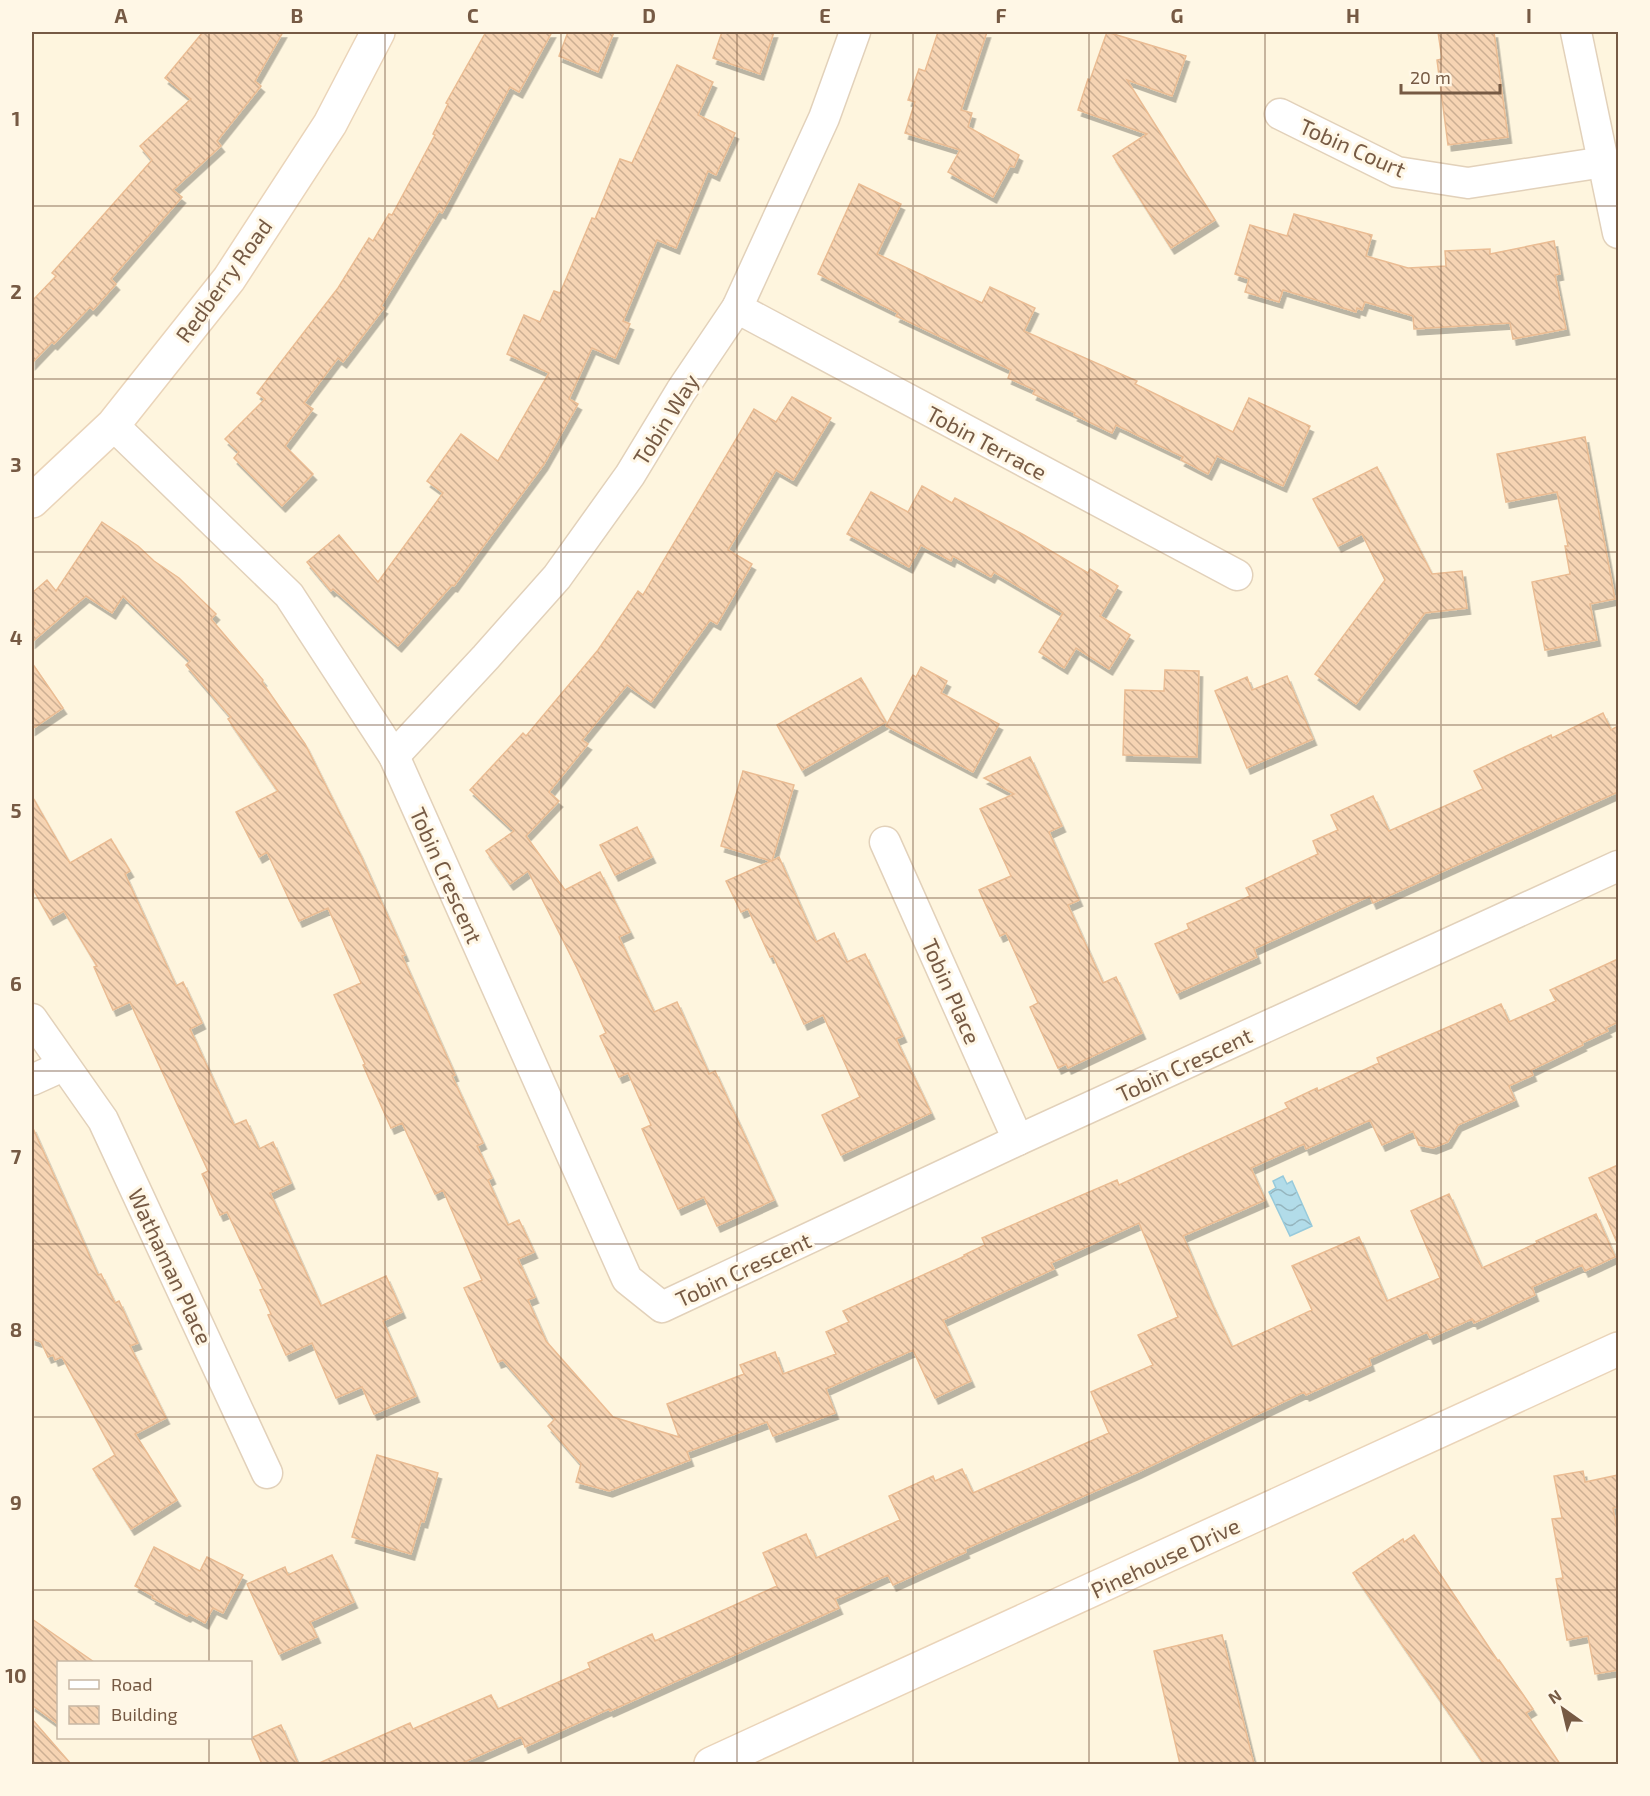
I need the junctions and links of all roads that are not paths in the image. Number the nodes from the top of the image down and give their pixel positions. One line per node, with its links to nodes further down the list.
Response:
1 (378, 32): 8 (street, Redberry Road)
2 (855, 32): 7 (street, Tobin Way)
3 (1576, 32): 5 (street)
4 (1280, 114): 5 (street, Tobin Court)
5 (1604, 162): 6 (street)
6 (1618, 233)
7 (737, 309): 10 (street, Tobin Terrace); 11 (street, Tobin Way)
8 (113, 425): 9 (street, Redberry Road); 11 (street, Tobin Crescent)
9 (32, 501)
10 (1237, 575)
11 (394, 756): 17 (street, Tobin Crescent)
12 (885, 842): 17 (street, Tobin Place)
13 (1618, 866): 17 (street, Tobin Crescent)
14 (32, 1019): 15 (street, Wathaman Place)
15 (63, 1066): 16 (street); 19 (street, Wathaman Place)
16 (32, 1080)
17 (1018, 1140)
18 (1618, 1349): 20 (street, Pinehouse Drive)
19 (267, 1473)
20 (711, 1764)

